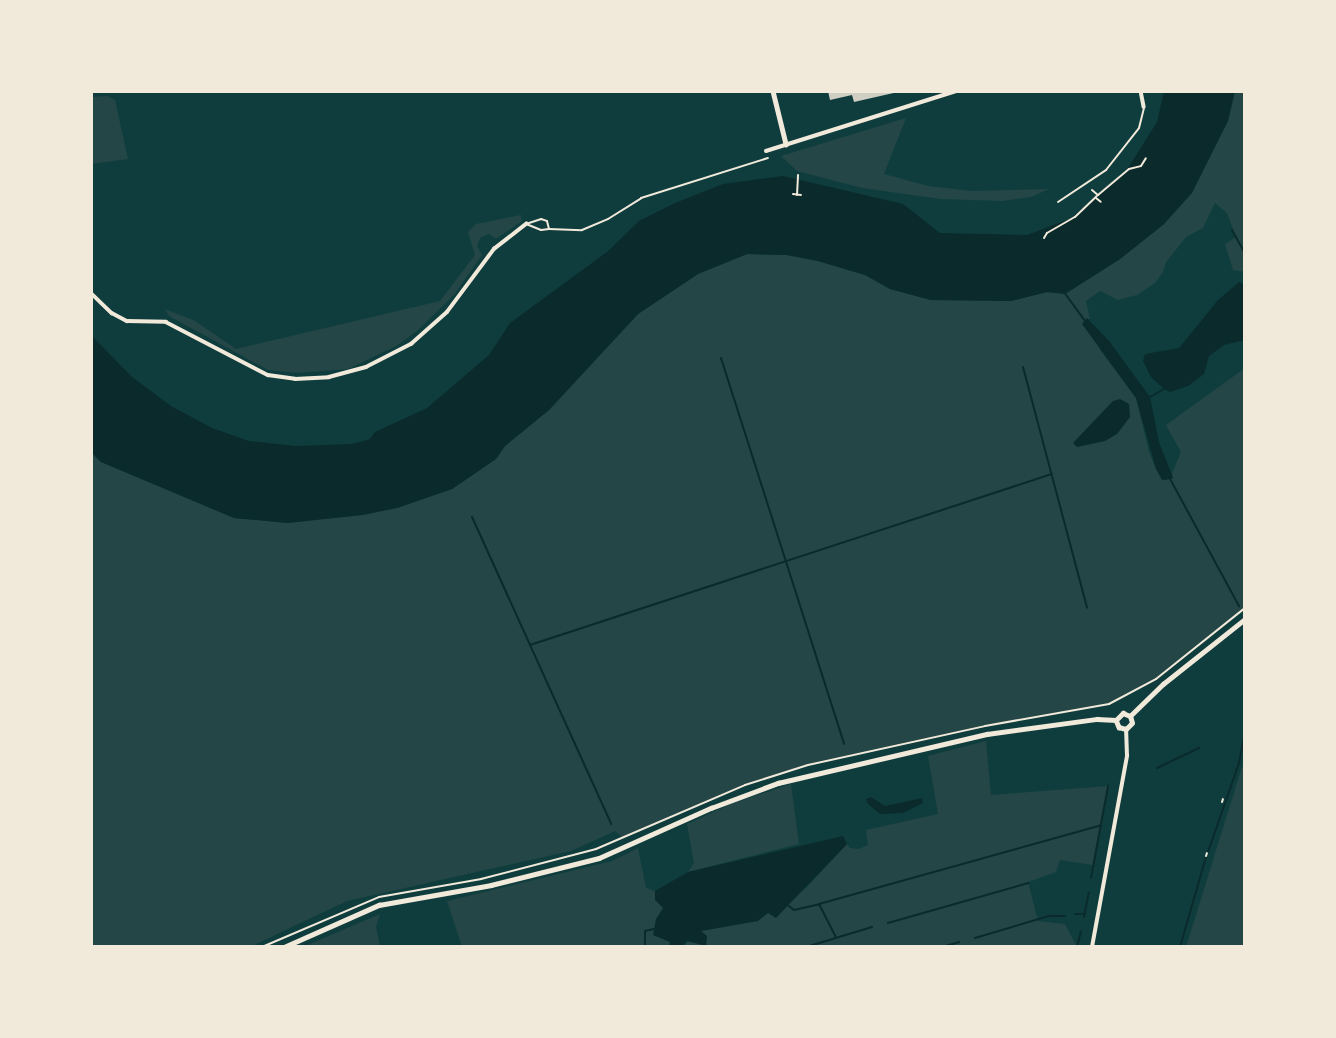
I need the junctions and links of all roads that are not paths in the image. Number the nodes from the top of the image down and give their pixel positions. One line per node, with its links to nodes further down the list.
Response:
1 (773, 91): 5 (street)
2 (956, 91): 5 (street)
3 (1141, 91): 4 (street)
4 (1144, 107): 7 (lane)
5 (786, 144): 6 (street)
6 (766, 151)
7 (1058, 202)
8 (526, 224): 9 (street)
9 (91, 293)
10 (1245, 619): 11 (street)
11 (1130, 716): 12 (street); 13 (street)
12 (1116, 720): 13 (street); 14 (street)
13 (1126, 729): 15 (street)
14 (284, 947)
15 (1091, 947)

